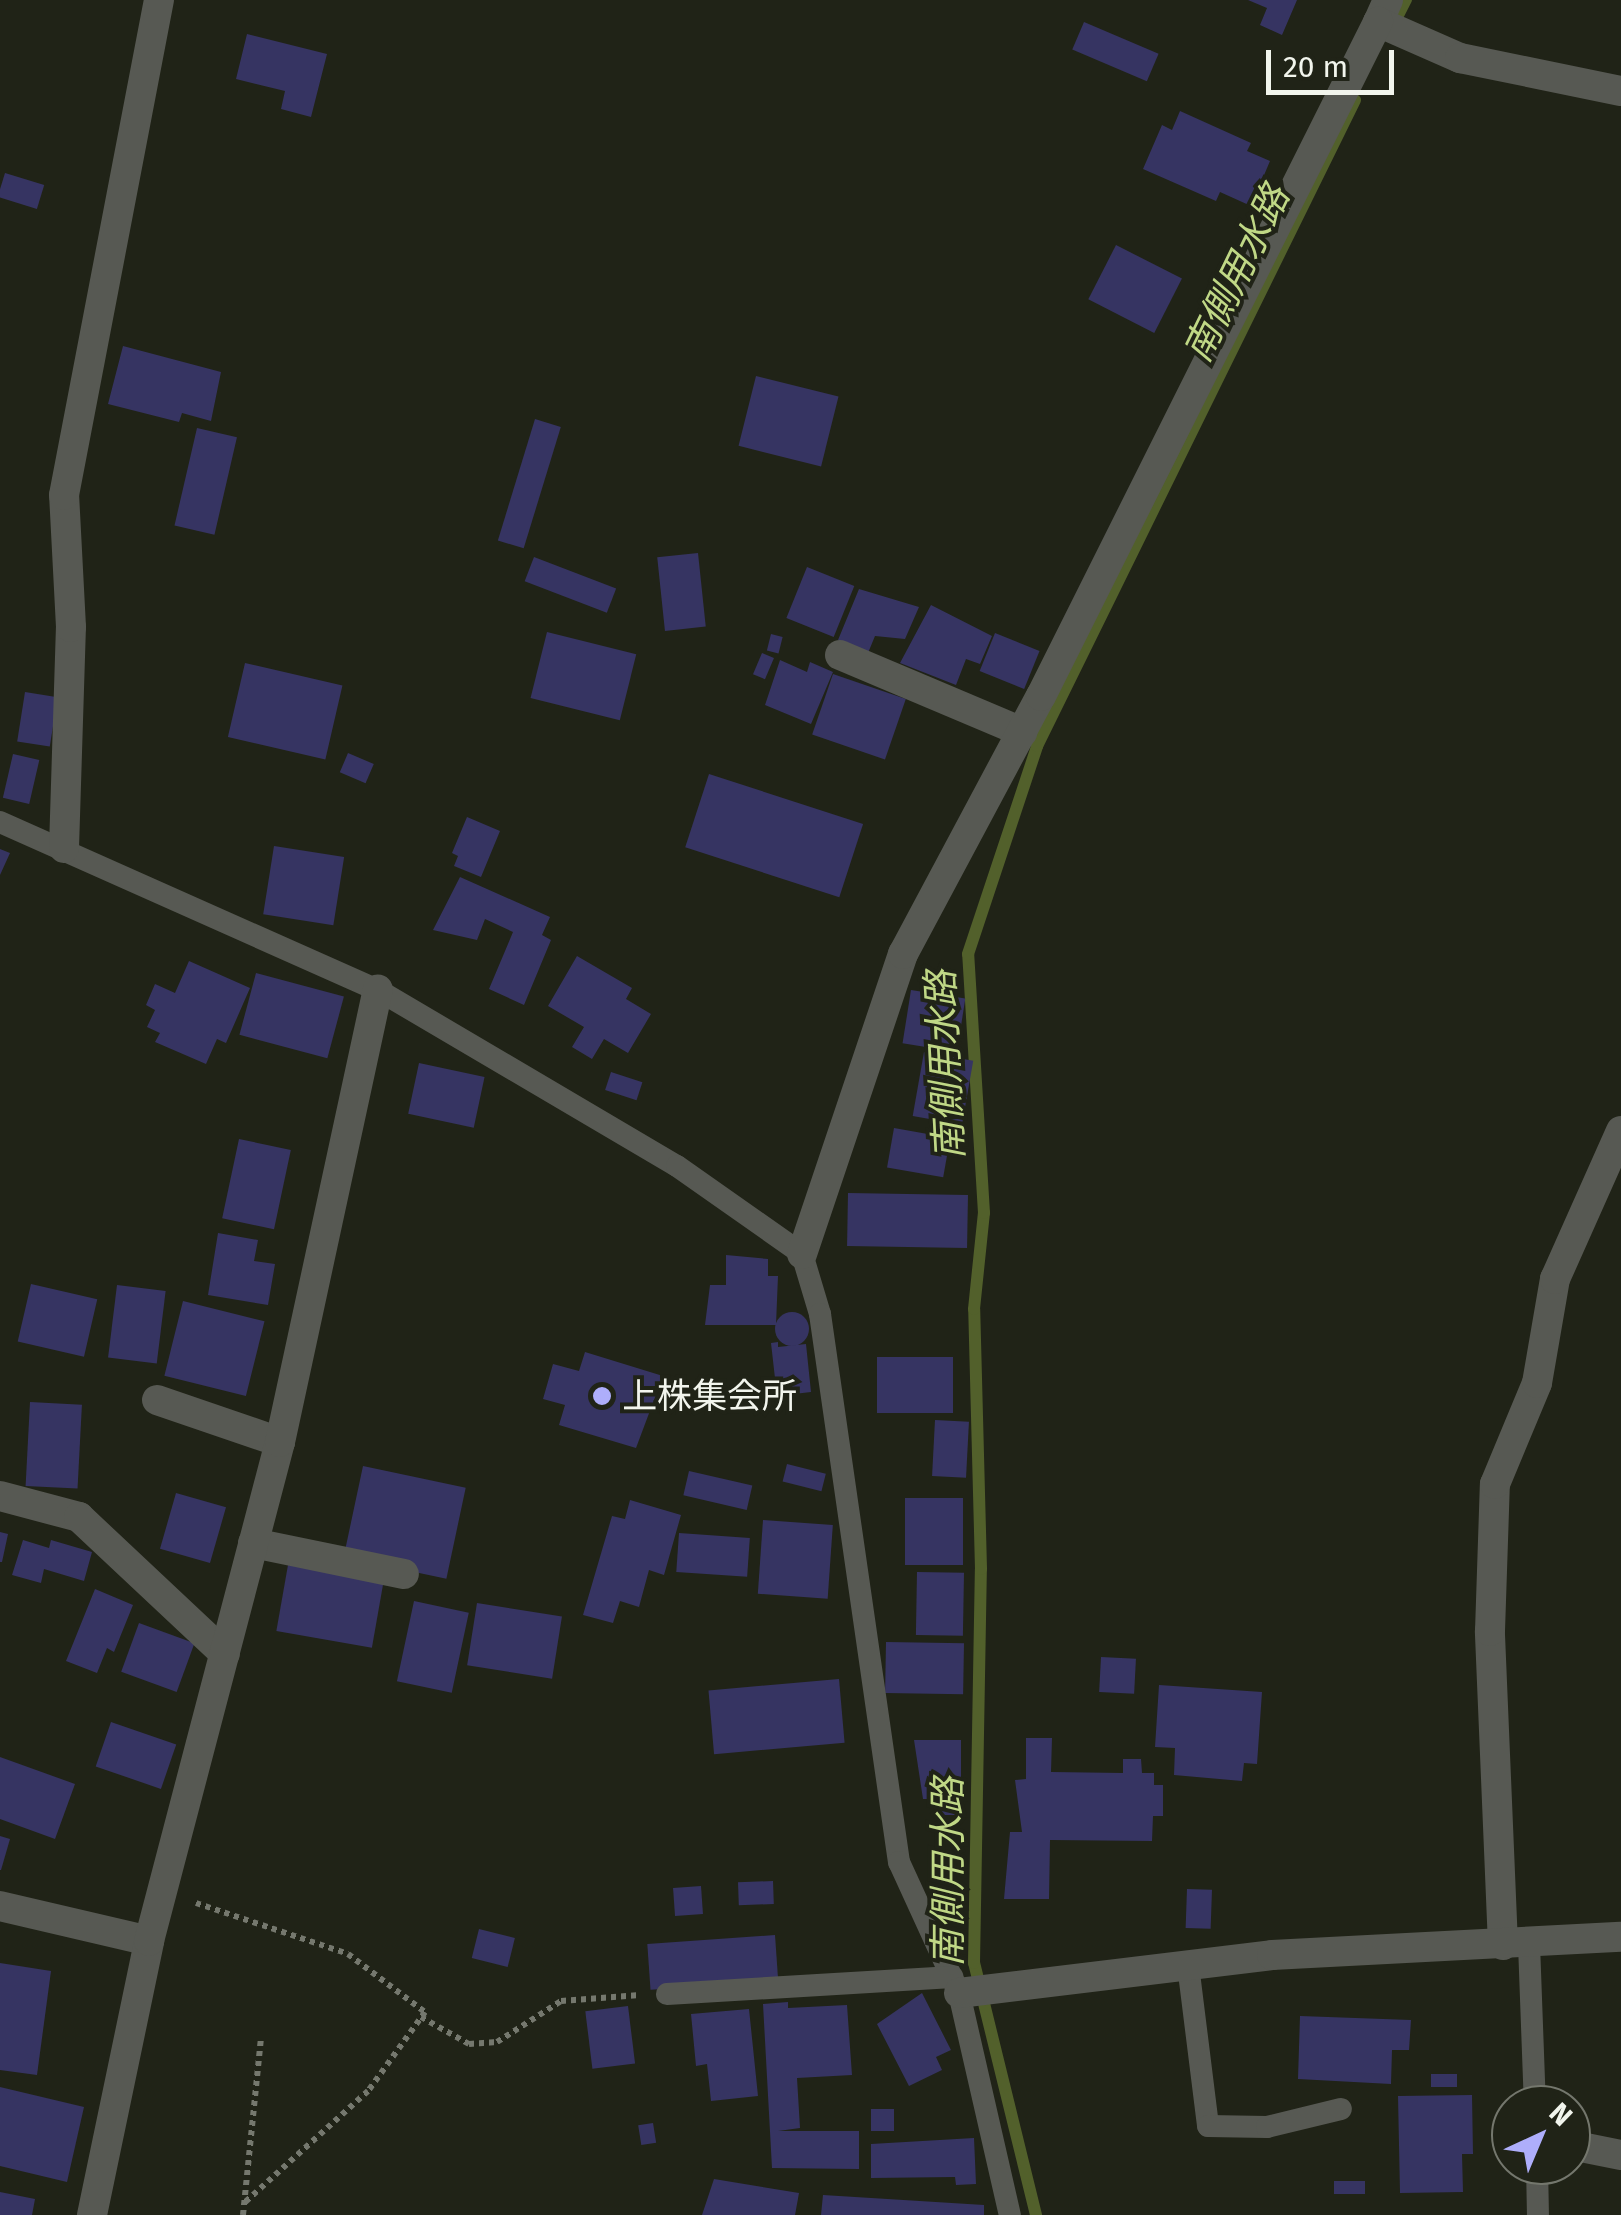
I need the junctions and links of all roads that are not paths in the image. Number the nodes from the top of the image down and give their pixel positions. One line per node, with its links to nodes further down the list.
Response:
1 (159, 0): 7 (street)
2 (1383, 11): 3 (street); 5 (street)
3 (1621, 91)
4 (840, 655): 5 (street)
5 (1022, 732): 10 (street)
6 (0, 822): 7 (lane)
7 (64, 848): 8 (lane)
8 (378, 990): 10 (lane); 12 (street)
9 (1621, 1131): 20 (street)
10 (802, 1254): 22 (lane)
11 (156, 1400): 12 (street)
12 (280, 1442): 14 (street)
13 (0, 1496): 16 (street)
14 (254, 1543): 15 (street); 16 (street)
15 (404, 1574)
16 (225, 1654): 19 (street)
17 (0, 1906): 19 (street)
18 (1621, 1937): 20 (street)
19 (149, 1941): 29 (street)
20 (1516, 1944): 21 (street); 24 (lane)
21 (1188, 1965): 22 (street); 25 (lane)
22 (956, 1985): 23 (lane); 30 (lane)
23 (667, 1994)
24 (1533, 2085)
25 (1340, 2110)
26 (1591, 2148): 27 (street)
27 (1621, 2155)
28 (1537, 2185): 31 (lane)
29 (92, 2215)
30 (1010, 2215)
31 (1538, 2215)

